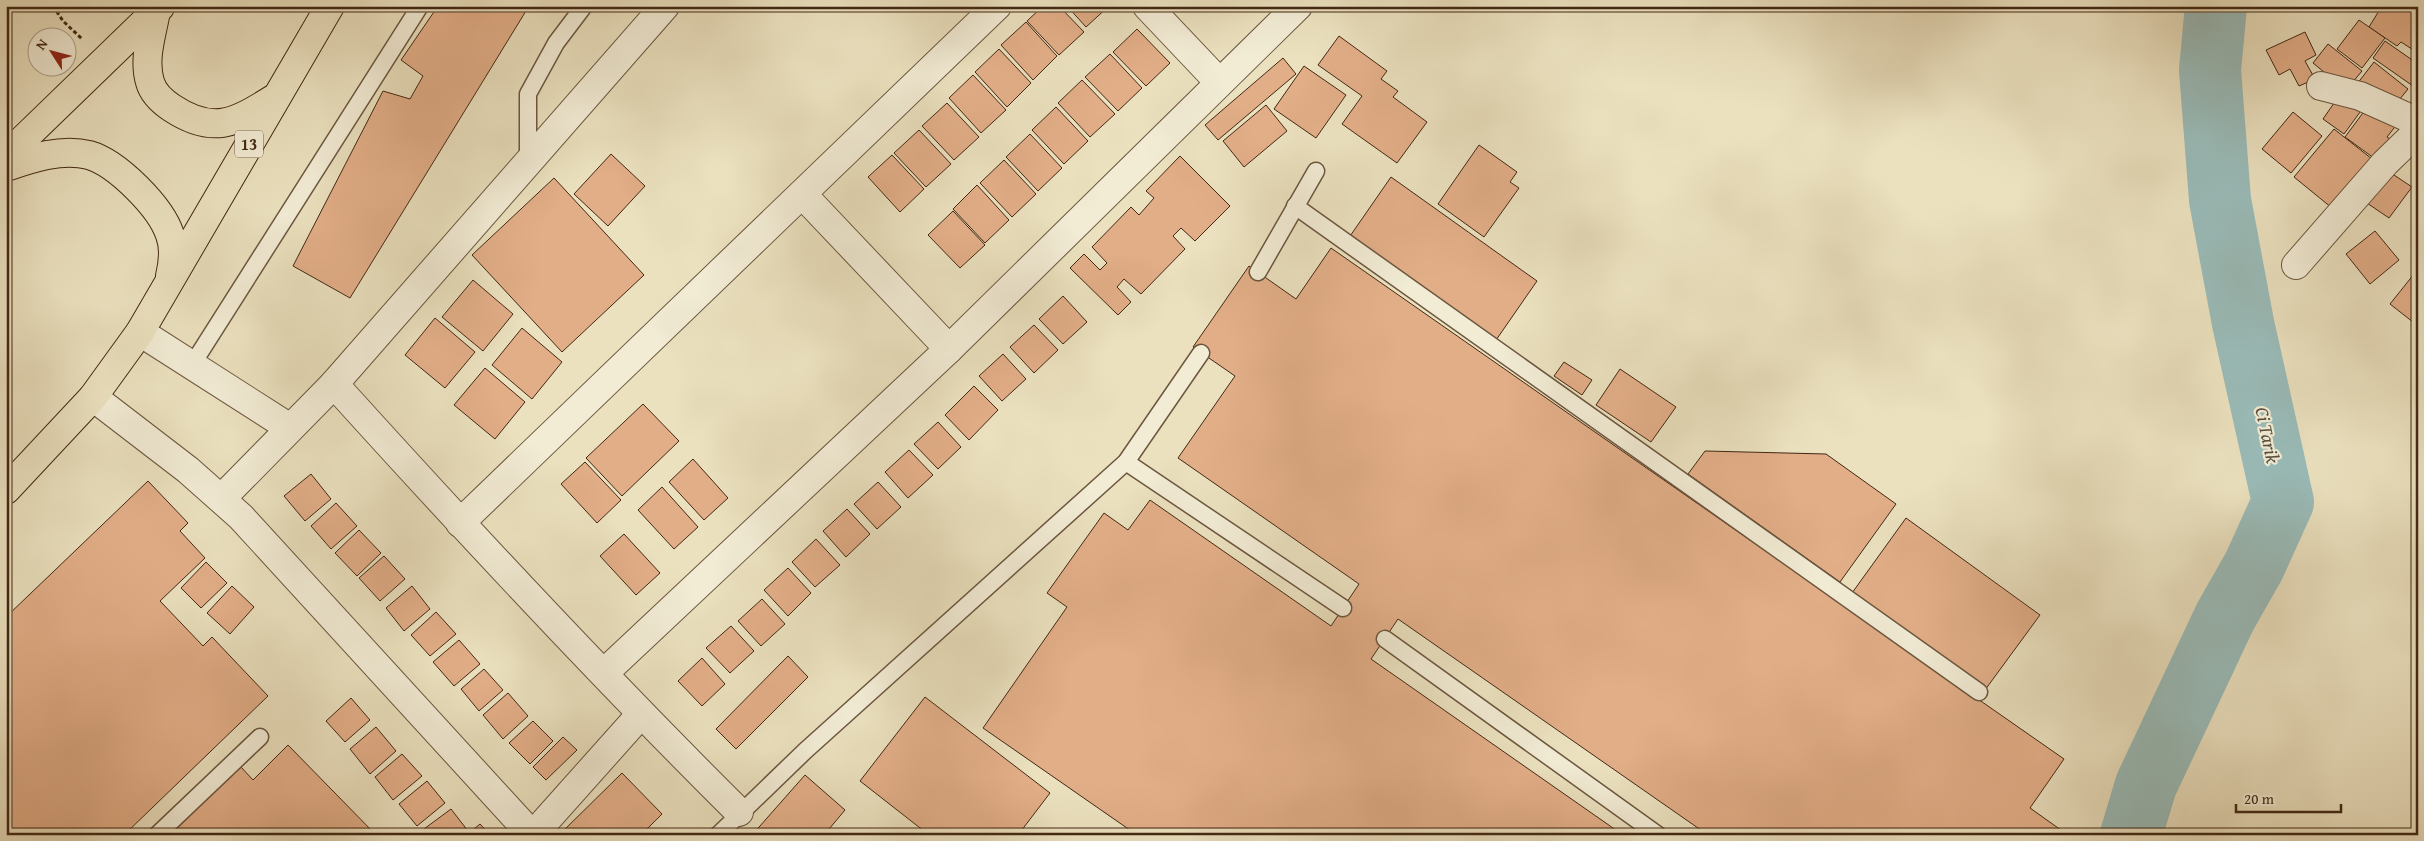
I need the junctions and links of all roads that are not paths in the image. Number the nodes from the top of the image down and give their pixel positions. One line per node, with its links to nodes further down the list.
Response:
1 (330, 6): 11 (highway, 13)
2 (420, 6): 26 (lane)
3 (584, 6): 15 (lane)
4 (665, 6): 15 (street)
5 (997, 6): 18 (street)
6 (1147, 6): 9 (street)
7 (1298, 6): 9 (street)
8 (158, 9): 11 (highway); 14 (highway)
9 (1219, 82): 24 (street)
10 (2321, 86): 12 (street)
11 (276, 97): 22 (highway, 13)
12 (2418, 122)
13 (2418, 131): 20 (street)
14 (6, 156)
15 (528, 163): 27 (street)
16 (6, 167): 22 (highway)
17 (1316, 171): 19 (lane)
18 (803, 195): 24 (street); 33 (street)
19 (1295, 206): 21 (lane); 37 (lane)
20 (2296, 265)
21 (1258, 272)
22 (168, 282): 23 (highway, 13)
23 (140, 332): 26 (street); 28 (highway, 13)
24 (949, 350): 36 (street)
25 (1201, 353): 30 (lane)
26 (192, 365): 29 (street)
27 (334, 384): 29 (street); 33 (street)
28 (93, 397): 31 (highway, 13); 32 (street)
29 (290, 428): 32 (street)
30 (1126, 462): 34 (lane); 40 (lane)
31 (6, 490)
32 (222, 498): 42 (street)
33 (460, 523): 36 (street)
34 (1342, 608)
35 (1385, 638): 44 (lane)
36 (604, 673): 38 (street)
37 (1979, 692)
38 (641, 714): 40 (street); 42 (street)
39 (260, 737): 41 (lane)
40 (739, 812): 43 (lane)
41 (157, 835)
42 (533, 835)
43 (718, 835)
44 (1658, 835)

